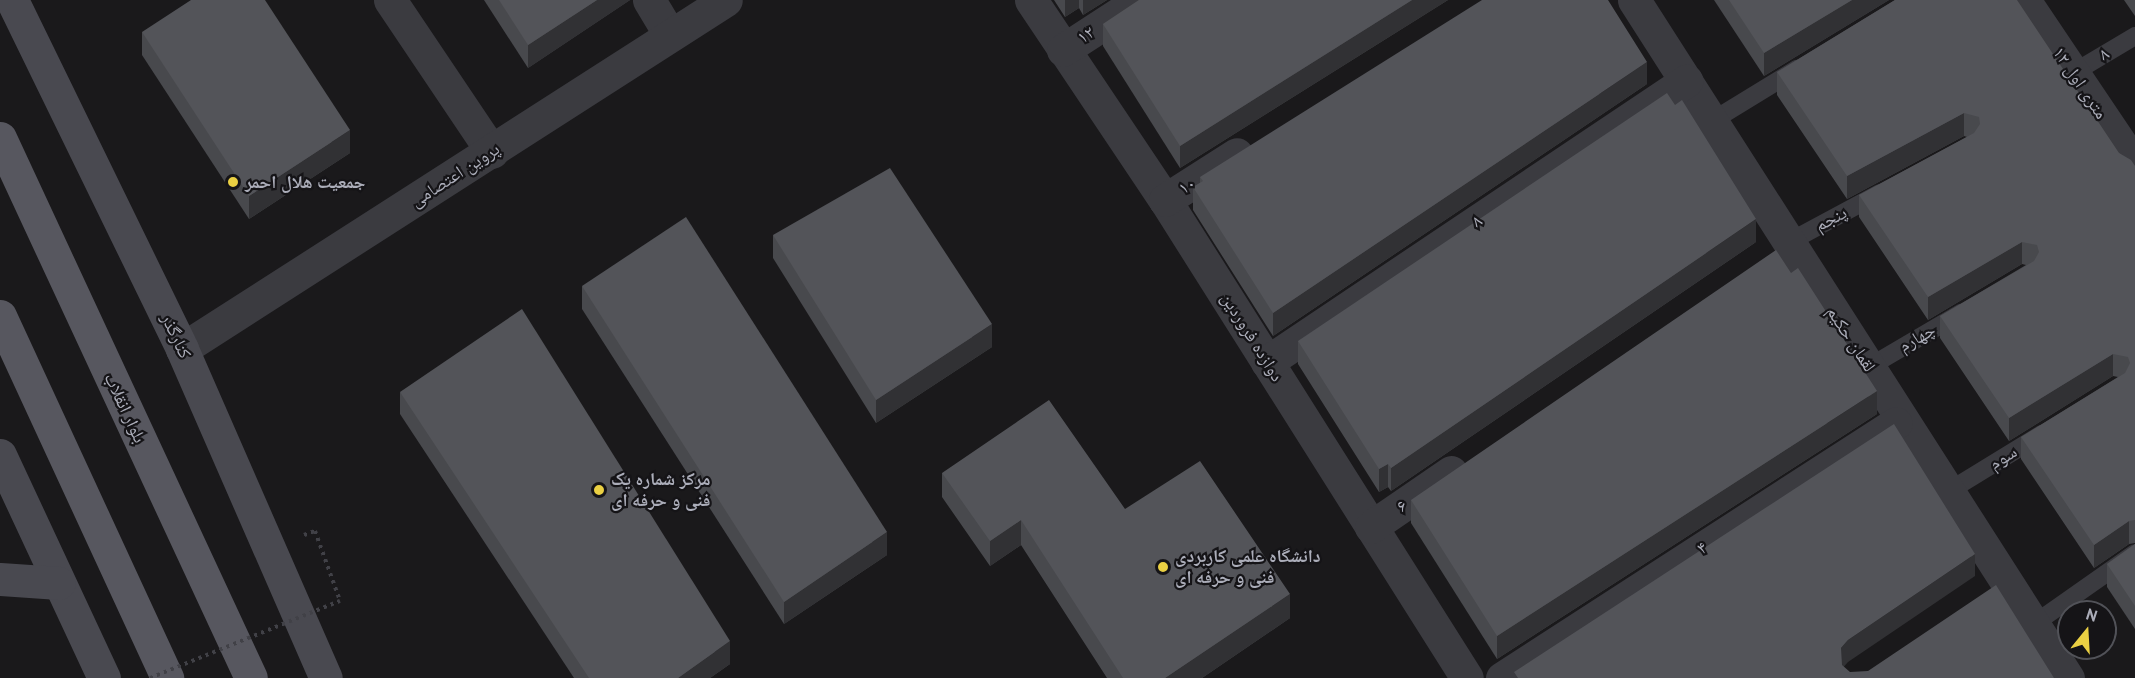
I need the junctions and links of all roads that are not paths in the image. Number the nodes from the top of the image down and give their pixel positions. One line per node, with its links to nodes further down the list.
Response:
1 (12, 0): 26 (main road, کنارگذر)
2 (390, 0): 18 (street)
3 (649, 0): 9 (street)
4 (726, 0): 9 (street, پروین اعتصامی)
5 (1031, 0): 11 (street, دوازده فروردین)
6 (1140, 0): 11 (street, ۱۲)
7 (1634, 0): 14 (street, لقمان حکیم)
8 (2024, 0): 13 (street, ۱۲ متری اول)
9 (670, 35): 18 (street, پروین اعتصامی)
10 (2135, 36): 13 (lane, ۸)
11 (1063, 50): 21 (street, دوازده فروردین)
12 (1811, 60): 15 (lane)
13 (2073, 73): 19 (street, ۱۲ متری اول)
14 (1686, 81): 15 (street, لقمان حکیم); 27 (street, ۸)
15 (1712, 121): 22 (street, لقمان حکیم)
16 (1264, 137): 21 (street, ۱۰)
17 (0, 138): 43 (main road, بلوار انقلاب)
18 (492, 152): 26 (street, پروین اعتصامی)
19 (2135, 165)
20 (1899, 183): 22 (lane, پنجم)
21 (1165, 200): 27 (street, دوازده فروردین)
22 (1789, 242): 23 (street); 28 (street, لقمان حکیم)
23 (1760, 262)
24 (1978, 303): 28 (lane, چهارم)
25 (0, 315): 42 (main road)
26 (182, 349): 44 (main road, کنارگذر)
27 (1267, 362): 34 (street, دوازده فروردین)
28 (1869, 367): 29 (street, لقمان حکیم)
29 (1903, 419): 33 (street, لقمان حکیم); 46 (street, ۴)
30 (2059, 423): 33 (lane, سوم)
31 (1478, 454): 34 (street, ۶)
32 (0, 455): 38 (main road)
33 (1949, 491): 37 (street, لقمان حکیم)
34 (1371, 527): 45 (street, دوازده فروردین)
35 (2135, 553): 40 (lane)
36 (0, 579): 38 (main road)
37 (2005, 579): 39 (street); 40 (street, لقمان حکیم)
38 (59, 582): 41 (main road)
39 (1976, 599)
40 (2034, 624): 47 (street, لقمان حکیم)
41 (104, 678)
42 (167, 678)
43 (251, 678)
44 (326, 678)
45 (1467, 678)
46 (1502, 678)
47 (2068, 678)

